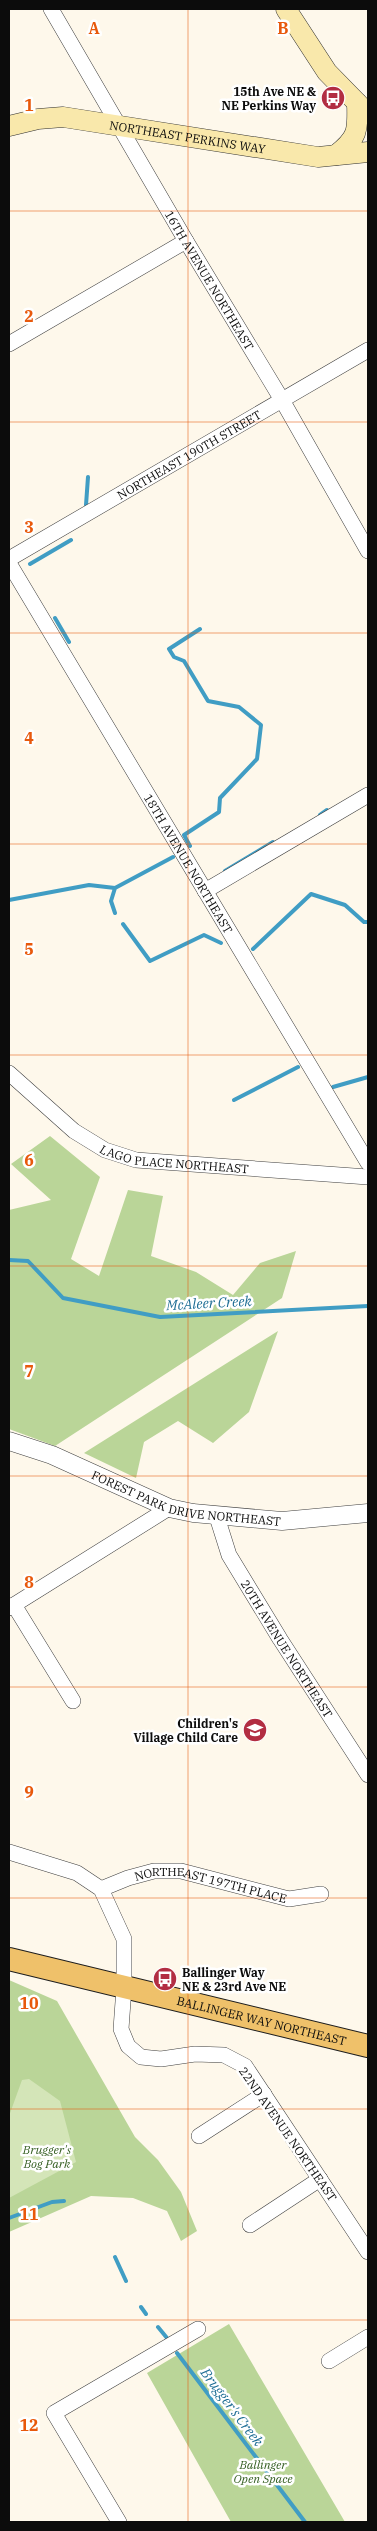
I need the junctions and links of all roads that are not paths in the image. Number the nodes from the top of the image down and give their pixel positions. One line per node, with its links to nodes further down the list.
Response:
1 (51, 9): 4 (street, 16TH AVENUE NORTHEAST)
2 (286, 9): 3 (main road)
3 (363, 109): 7 (main road)
4 (118, 124): 5 (main road, NORTHEAST PERKINS WAY); 7 (main road, NORTHEAST PERKINS WAY); 8 (street, 16TH AVENUE NORTHEAST)
5 (9, 126)
6 (368, 152): 7 (main road, NORTHEAST PERKINS WAY)
7 (336, 155)
8 (186, 242): 9 (street); 11 (street, 16TH AVENUE NORTHEAST)
9 (9, 344)
10 (368, 350): 11 (street, NORTHEAST 190TH STREET)
11 (282, 400): 12 (street, 16TH AVENUE NORTHEAST); 13 (street, NORTHEAST 190TH STREET)
12 (368, 551)
13 (9, 559)
14 (9, 563): 16 (street, 18TH AVENUE NORTHEAST)
15 (368, 795): 16 (street)
16 (205, 891): 18 (street, 18TH AVENUE NORTHEAST)
17 (9, 1073): 19 (street, LAGO PLACE NORTHEAST)
18 (368, 1163)
19 (368, 1177)
20 (9, 1441): 21 (street, FOREST PARK DRIVE NORTHEAST)
21 (169, 1508): 23 (street, FOREST PARK DRIVE NORTHEAST); 24 (street)
22 (368, 1513): 23 (street, FOREST PARK DRIVE NORTHEAST)
23 (217, 1517): 26 (street, 20TH AVENUE NORTHEAST)
24 (11, 1606): 25 (street)
25 (73, 1701)
26 (368, 1774)
27 (9, 1852): 28 (street)
28 (101, 1889): 29 (street, NORTHEAST 197TH PLACE); 31 (street, 22ND AVENUE NORTHEAST)
29 (321, 1894)
30 (9, 1959): 31 (main road, BALLINGER WAY NORTHEAST)
31 (124, 1988): 32 (main road, BALLINGER WAY NORTHEAST); 33 (street, 22ND AVENUE NORTHEAST)
32 (368, 2046)
33 (264, 2094): 34 (street); 35 (street, 22ND AVENUE NORTHEAST)
34 (199, 2136)
35 (320, 2179): 36 (street); 37 (street, 22ND AVENUE NORTHEAST)
36 (250, 2225)
37 (368, 2252)
38 (198, 2329): 41 (street)
39 (368, 2337): 40 (street)
40 (330, 2361)
41 (119, 2522)

